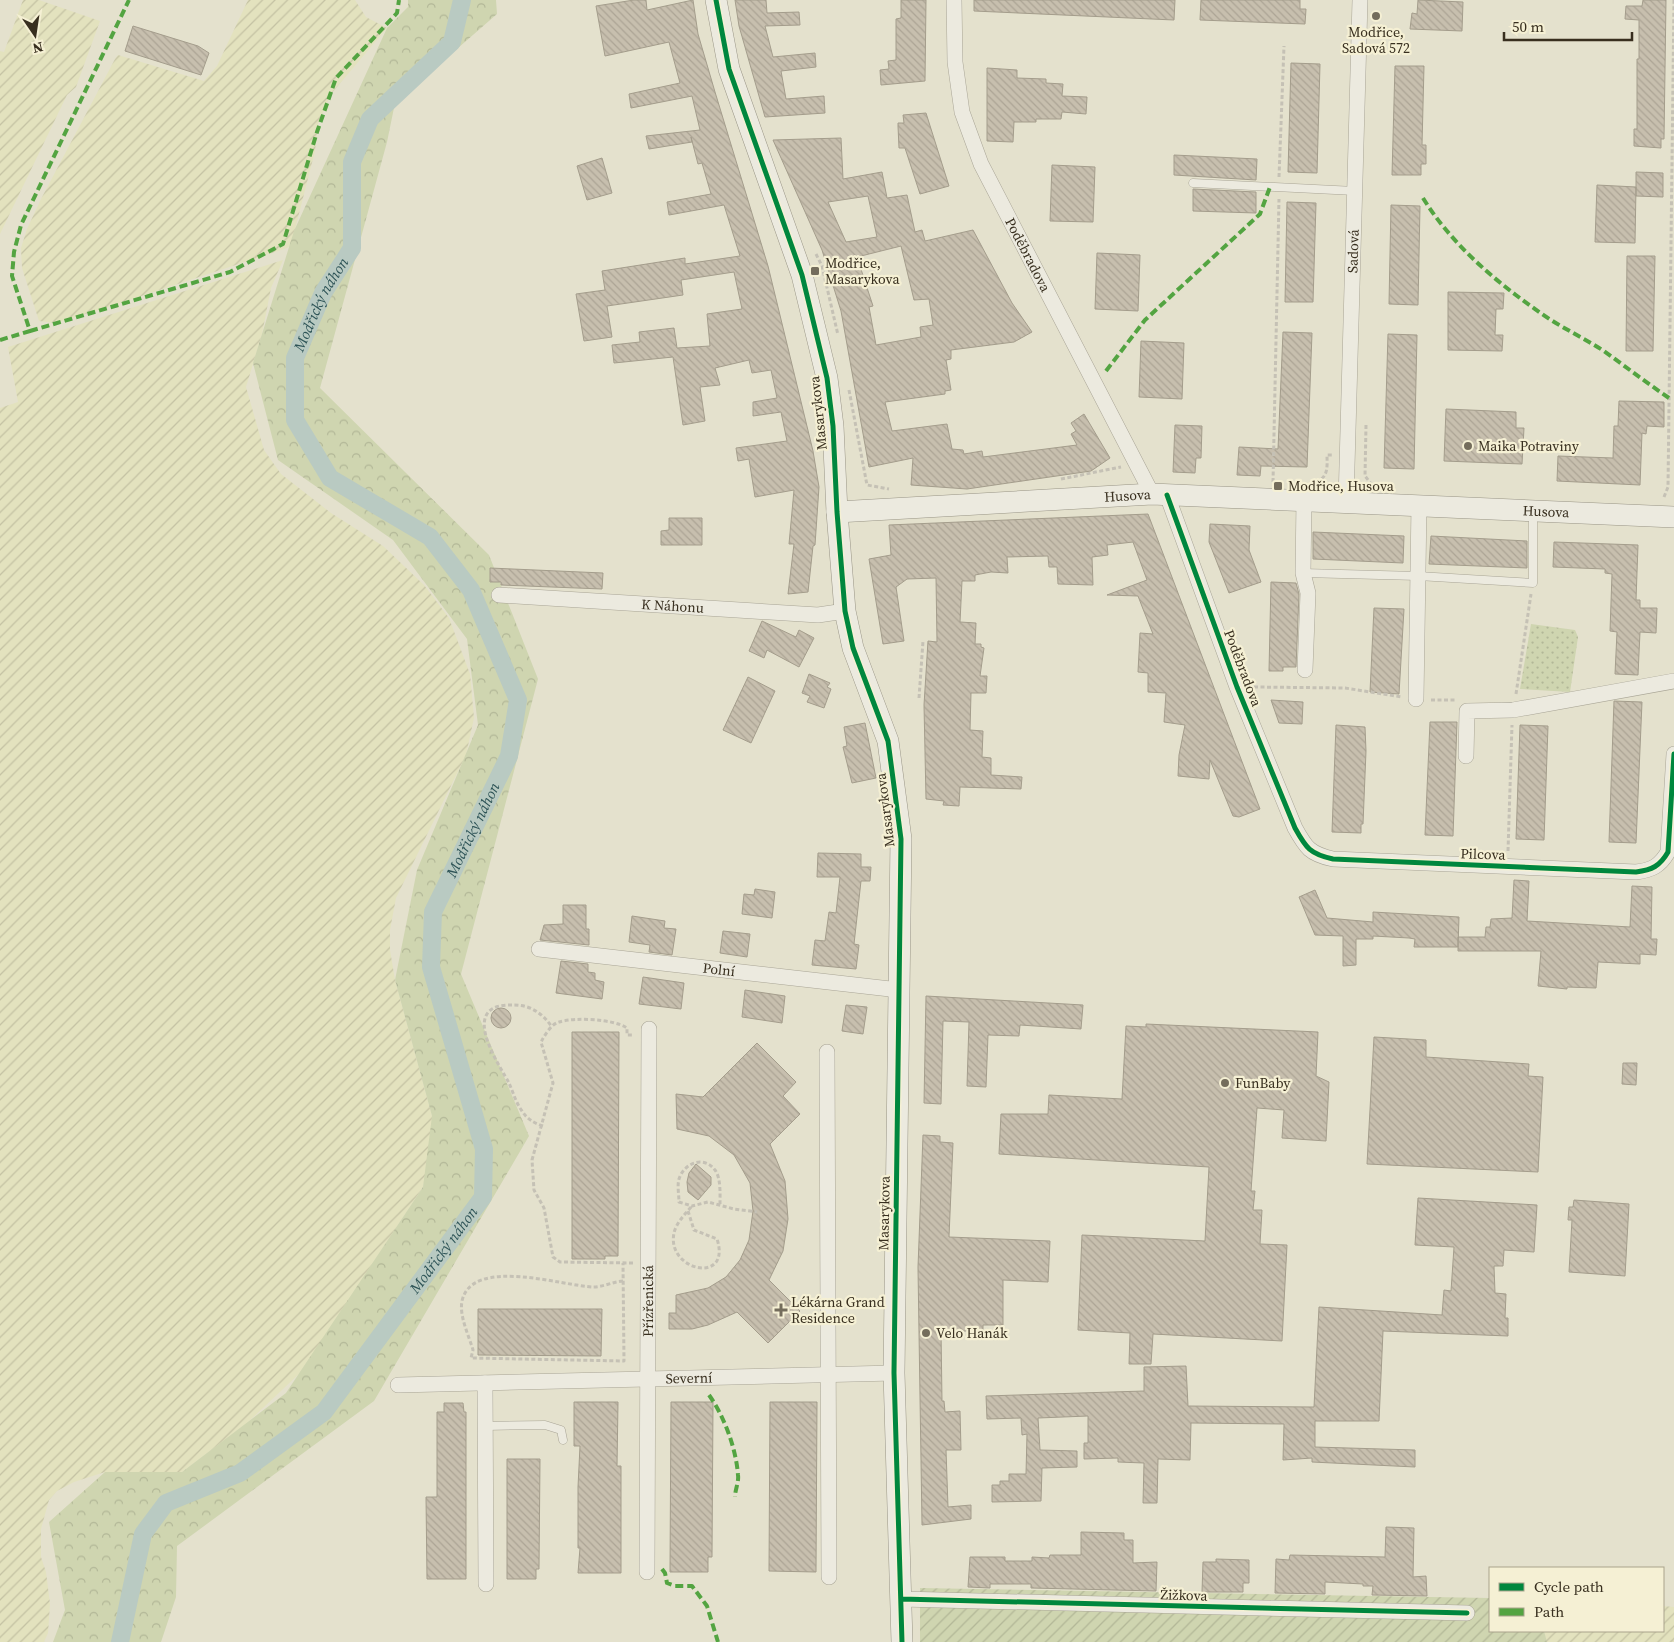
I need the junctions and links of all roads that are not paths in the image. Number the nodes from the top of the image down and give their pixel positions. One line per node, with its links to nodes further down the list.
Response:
1 (716, 0): 11 (street, Masarykova)
2 (954, 0): 7 (street, Poděbradova)
3 (1360, 0): 5 (street, Sadová)
4 (1193, 183): 5 (lane)
5 (1354, 191): 8 (street, Sadová)
6 (1308, 492): 7 (street, Husova); 8 (street, Husova); 13 (street)
7 (1160, 494): 11 (street, Husova); 22 (street, Poděbradova)
8 (1346, 502): 9 (street, Husova)
9 (1419, 504): 10 (street, Husova); 14 (street)
10 (1533, 510): 12 (street, Husova); 14 (lane)
11 (837, 512): 16 (street, Masarykova)
12 (1674, 517)
13 (1303, 573): 14 (lane); 17 (street)
14 (1418, 576): 19 (street)
15 (499, 595): 16 (street, K Náhonu)
16 (845, 611): 24 (street, Masarykova)
17 (1305, 670)
18 (1674, 681): 21 (street)
19 (1416, 699)
20 (1674, 754): 22 (street, Pilcova)
21 (1466, 756)
22 (1305, 847)
23 (539, 948): 24 (street, Polní)
24 (899, 990): 27 (street, Masarykova)
25 (649, 1032): 29 (street, Přízřenická)
26 (827, 1052): 28 (street)
27 (894, 1373): 28 (street, Severní); 37 (street, Masarykova)
28 (828, 1375): 29 (street, Severní); 35 (street)
29 (649, 1379): 30 (street, Severní); 34 (street, Přízřenická)
30 (485, 1382): 31 (street, Severní); 32 (street)
31 (398, 1385)
32 (485, 1426): 33 (lane); 36 (street)
33 (563, 1440)
34 (647, 1572)
35 (829, 1577)
36 (486, 1584)
37 (901, 1599): 38 (street, Žižkova); 39 (street, Masarykova)
38 (1467, 1614)
39 (902, 1642)

